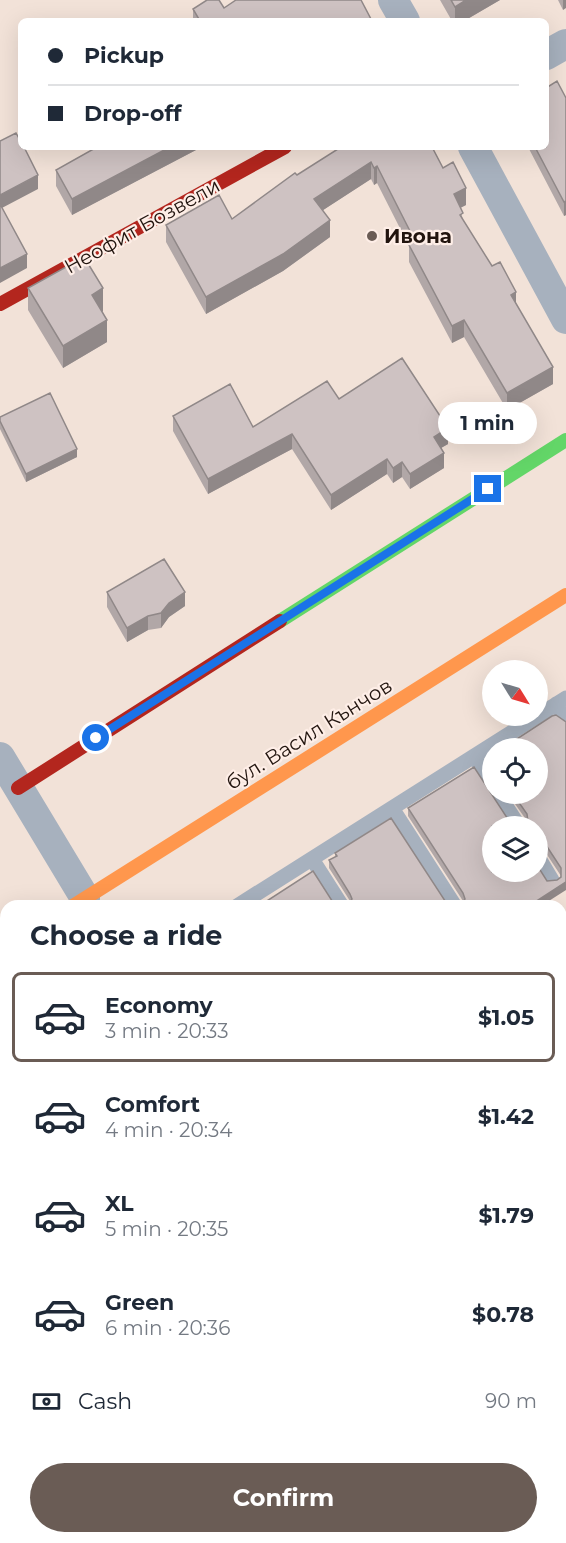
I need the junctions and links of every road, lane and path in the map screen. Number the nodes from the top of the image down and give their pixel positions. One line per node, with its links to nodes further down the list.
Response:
1 (393, 0): 2 (street)
2 (403, 18)
3 (566, 44): 4 (street)
4 (549, 53)
5 (280, 150): 7 (street, Неофит Бозвели)
6 (475, 150): 8 (street)
7 (0, 304)
8 (566, 319)
9 (566, 440): 16 (street)
10 (566, 595): 22 (street, бул. Васил Кънчов)
11 (561, 701): 12 (lane); 13 (lane)
12 (566, 720)
13 (474, 756): 15 (lane); 17 (lane)
14 (0, 757): 16 (street)
15 (482, 768)
16 (18, 788): 21 (street)
17 (392, 808): 18 (lane); 25 (lane)
18 (312, 859): 23 (lane); 24 (lane)
19 (548, 873): 20 (lane)
20 (552, 880)
21 (78, 900)
22 (82, 900)
23 (247, 900)
24 (338, 900)
25 (451, 900)

